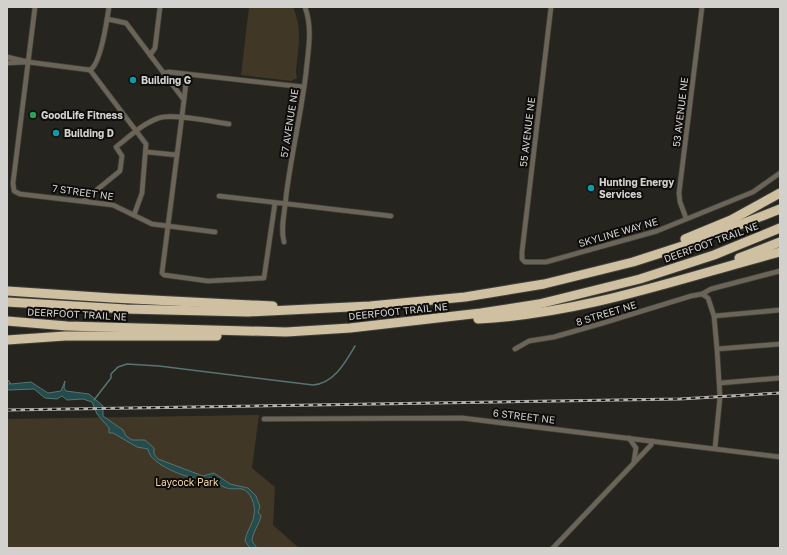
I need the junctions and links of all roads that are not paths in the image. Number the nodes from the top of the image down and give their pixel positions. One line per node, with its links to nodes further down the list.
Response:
1 (35, 7): 10 (street)
2 (109, 7): 7 (street)
3 (160, 7): 8 (street)
4 (305, 7): 15 (street, 57 AVENUE NE)
5 (551, 7): 38 (street, 55 AVENUE NE)
6 (702, 7): 31 (street, 53 AVENUE NE)
7 (107, 19): 8 (street); 12 (street)
8 (150, 55): 13 (street)
9 (7, 57): 10 (street)
10 (28, 62): 11 (street); 12 (street); 25 (street, 7 STREET NE)
11 (7, 63)
12 (90, 70): 19 (street)
13 (164, 73): 14 (street); 16 (street)
14 (187, 74): 15 (street); 16 (street)
15 (304, 87): 27 (street, 57 AVENUE NE)
16 (184, 100): 17 (street)
17 (182, 118): 18 (street); 19 (street); 21 (street)
18 (229, 124)
19 (137, 130): 20 (street); 25 (street)
20 (147, 152): 21 (street); 29 (street)
21 (177, 155): 32 (street)
22 (780, 173): 31 (street, SKYLINE WAY NE)
23 (780, 193): 39 (highway)
24 (219, 196): 26 (street)
25 (83, 201): 29 (street, 7 STREET NE)
26 (274, 203): 27 (street); 32 (street)
27 (286, 204): 30 (street); 35 (street, 57 AVENUE NE)
28 (780, 209): 39 (highway, DEERFOOT TRAIL NE)
29 (134, 215): 32 (street, 7 STREET NE)
30 (391, 216)
31 (686, 218): 38 (street, SKYLINE WAY NE)
32 (168, 226): 34 (street, 7 STREET NE)
33 (780, 228): 51 (highway, DEERFOOT TRAIL NE)
34 (215, 232)
35 (284, 242)
36 (780, 242): 44 (highway)
37 (780, 252): 44 (highway)
38 (522, 259)
39 (633, 262): 47 (highway, DEERFOOT TRAIL NE)
40 (780, 271): 43 (street, 8 STREET NE)
41 (7, 285): 45 (highway)
42 (7, 291): 45 (highway)
43 (702, 294): 49 (street); 55 (street, 8 STREET NE)
44 (624, 296): 51 (highway)
45 (113, 298): 47 (highway)
46 (7, 302): 47 (highway, DEERFOOT TRAIL NE)
47 (370, 306)
48 (780, 310): 49 (street)
49 (714, 316): 56 (street)
50 (7, 321): 52 (highway, DEERFOOT TRAIL NE)
51 (378, 324): 52 (highway, DEERFOOT TRAIL NE)
52 (245, 331): 53 (highway)
53 (10, 340)
54 (780, 344): 56 (street)
55 (515, 349)
56 (717, 349): 58 (street)
57 (780, 378): 58 (street)
58 (720, 383): 62 (street)
59 (264, 419): 60 (street, 6 STREET NE)
60 (629, 438): 61 (street, 6 STREET NE); 64 (street)
61 (652, 441): 62 (street, 6 STREET NE); 64 (street)
62 (715, 448): 63 (street, 6 STREET NE)
63 (780, 457)
64 (634, 463): 65 (street)
65 (553, 548)

